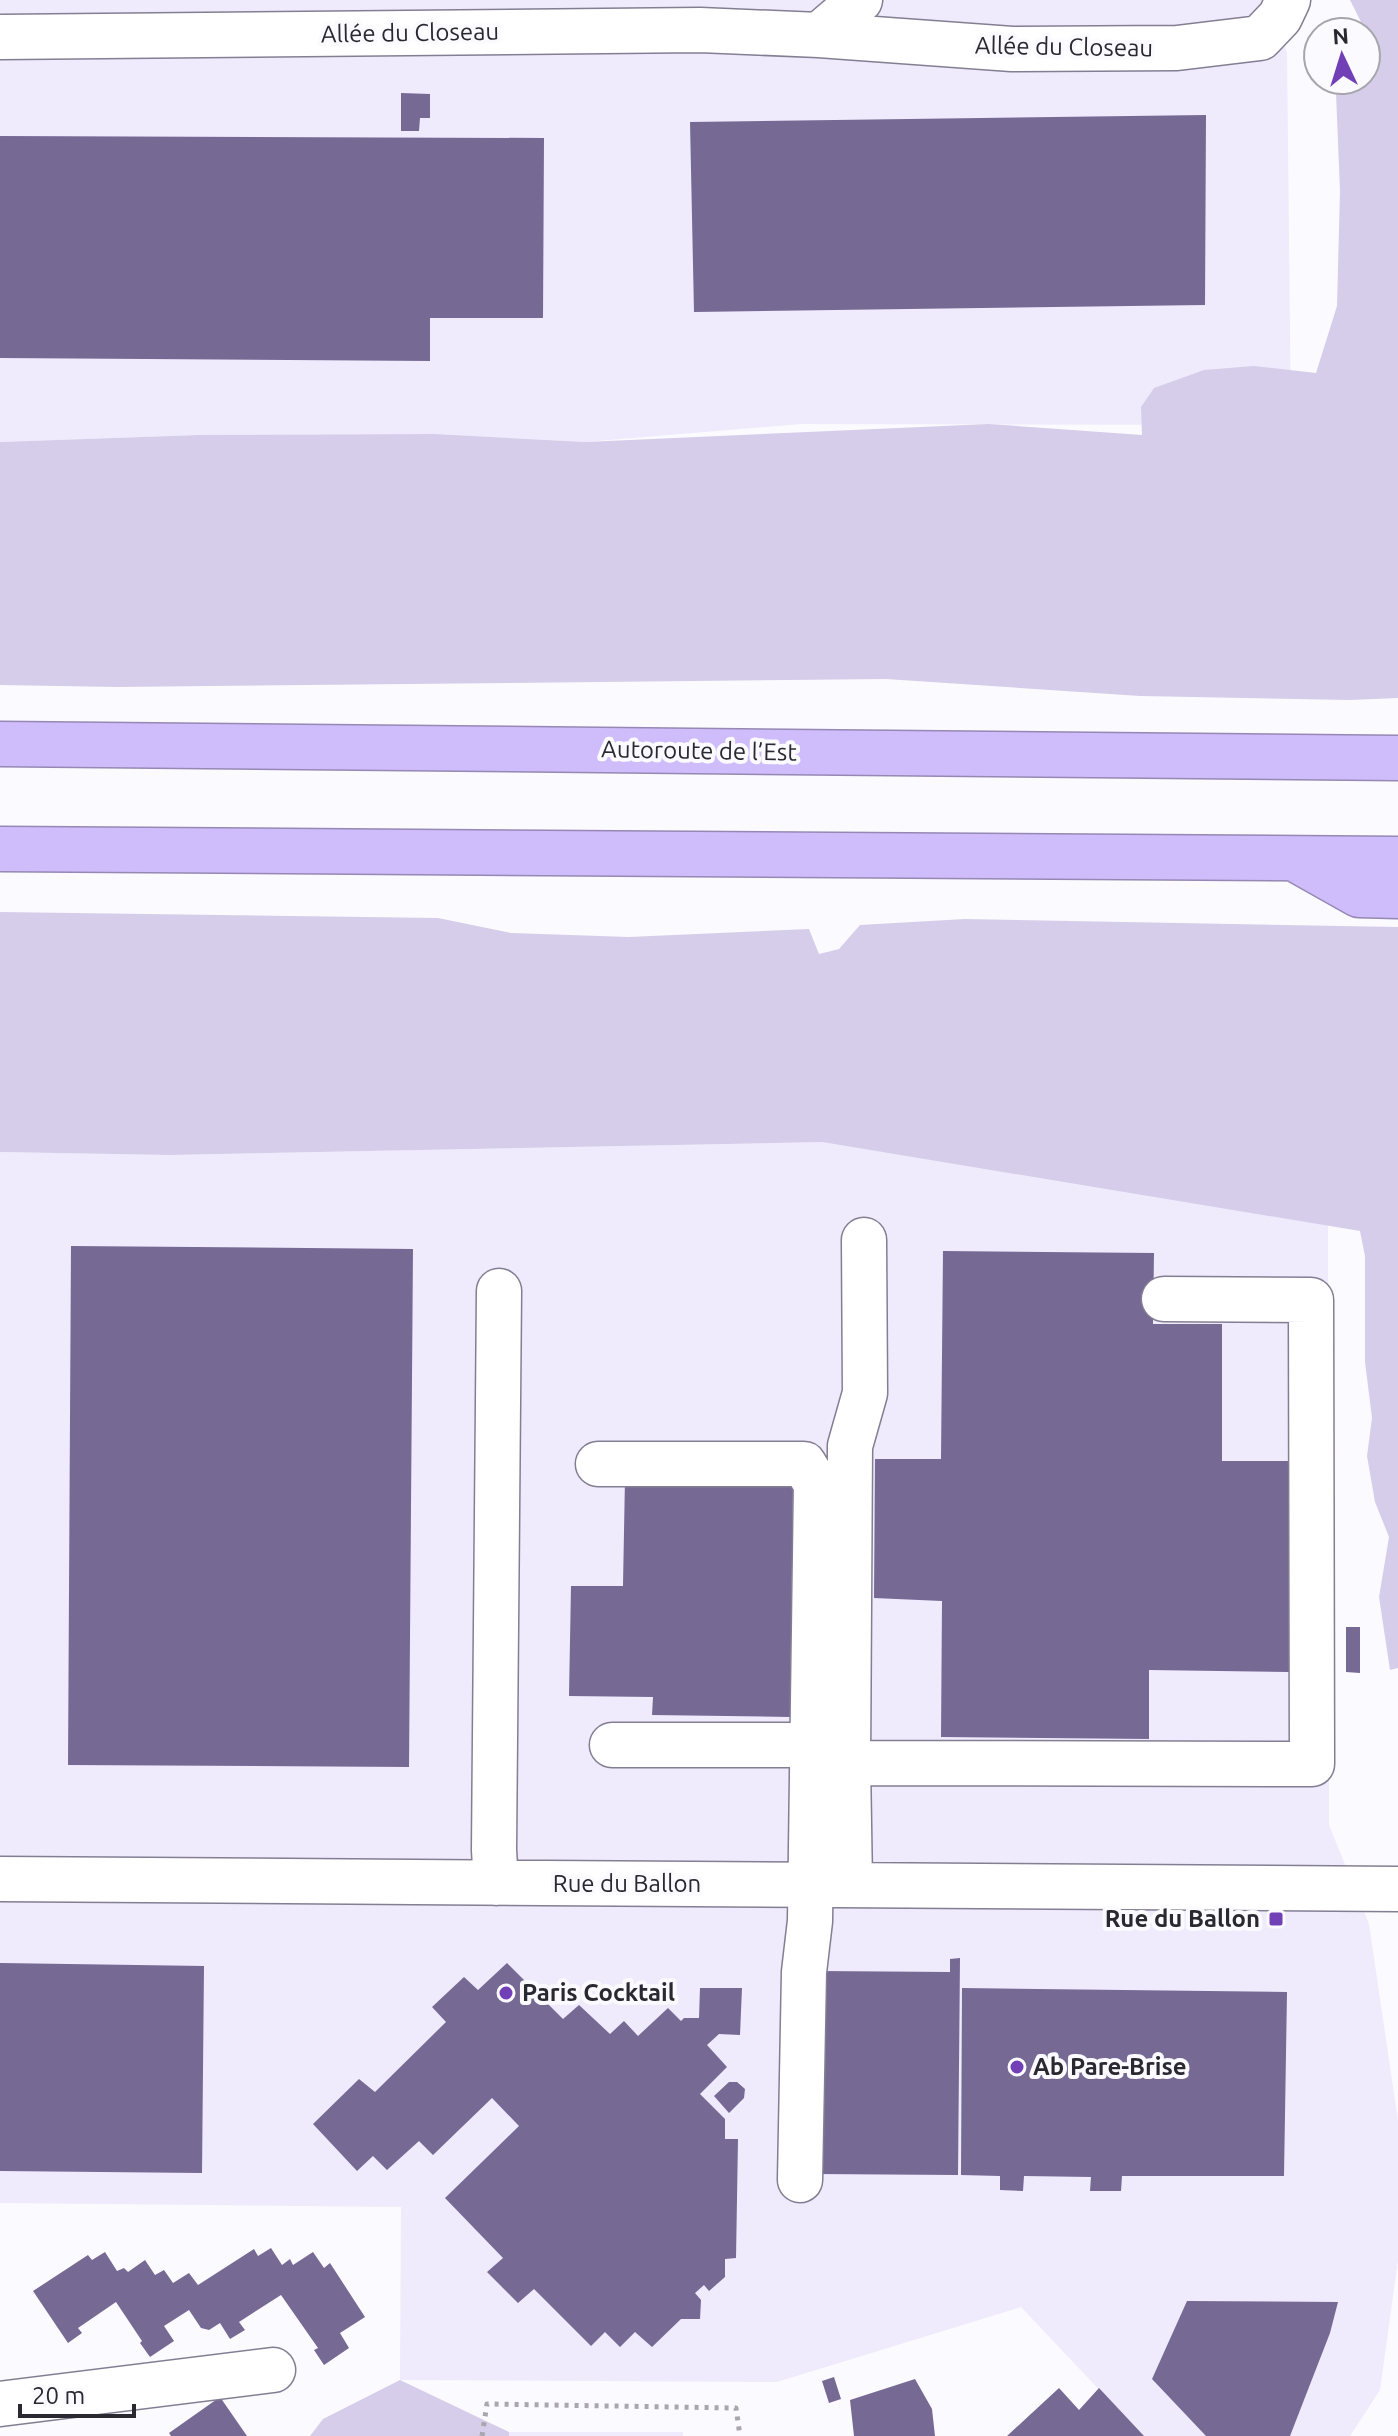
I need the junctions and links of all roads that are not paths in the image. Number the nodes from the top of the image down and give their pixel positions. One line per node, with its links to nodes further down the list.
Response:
1 (860, 0): 3 (street)
2 (1288, 0): 3 (street, Allée du Closeau)
3 (819, 35): 4 (street, Allée du Closeau)
4 (0, 37)
5 (0, 744): 6 (highway, Autoroute de l’Est)
6 (1398, 758)
7 (0, 849): 8 (highway)
8 (1293, 857): 9 (highway); 10 (highway)
9 (1398, 859)
10 (1398, 896)
11 (864, 1240): 16 (street)
12 (499, 1291): 18 (street)
13 (1164, 1299): 16 (street)
14 (598, 1464): 16 (street)
15 (612, 1745): 16 (street)
16 (831, 1754): 19 (street)
17 (0, 1879): 18 (street, Rue du Ballon)
18 (496, 1883): 19 (street, Rue du Ballon)
19 (830, 1885): 20 (street, Rue du Ballon); 21 (street)
20 (1398, 1889)
21 (800, 2180)
22 (273, 2370): 23 (street)
23 (0, 2404)

